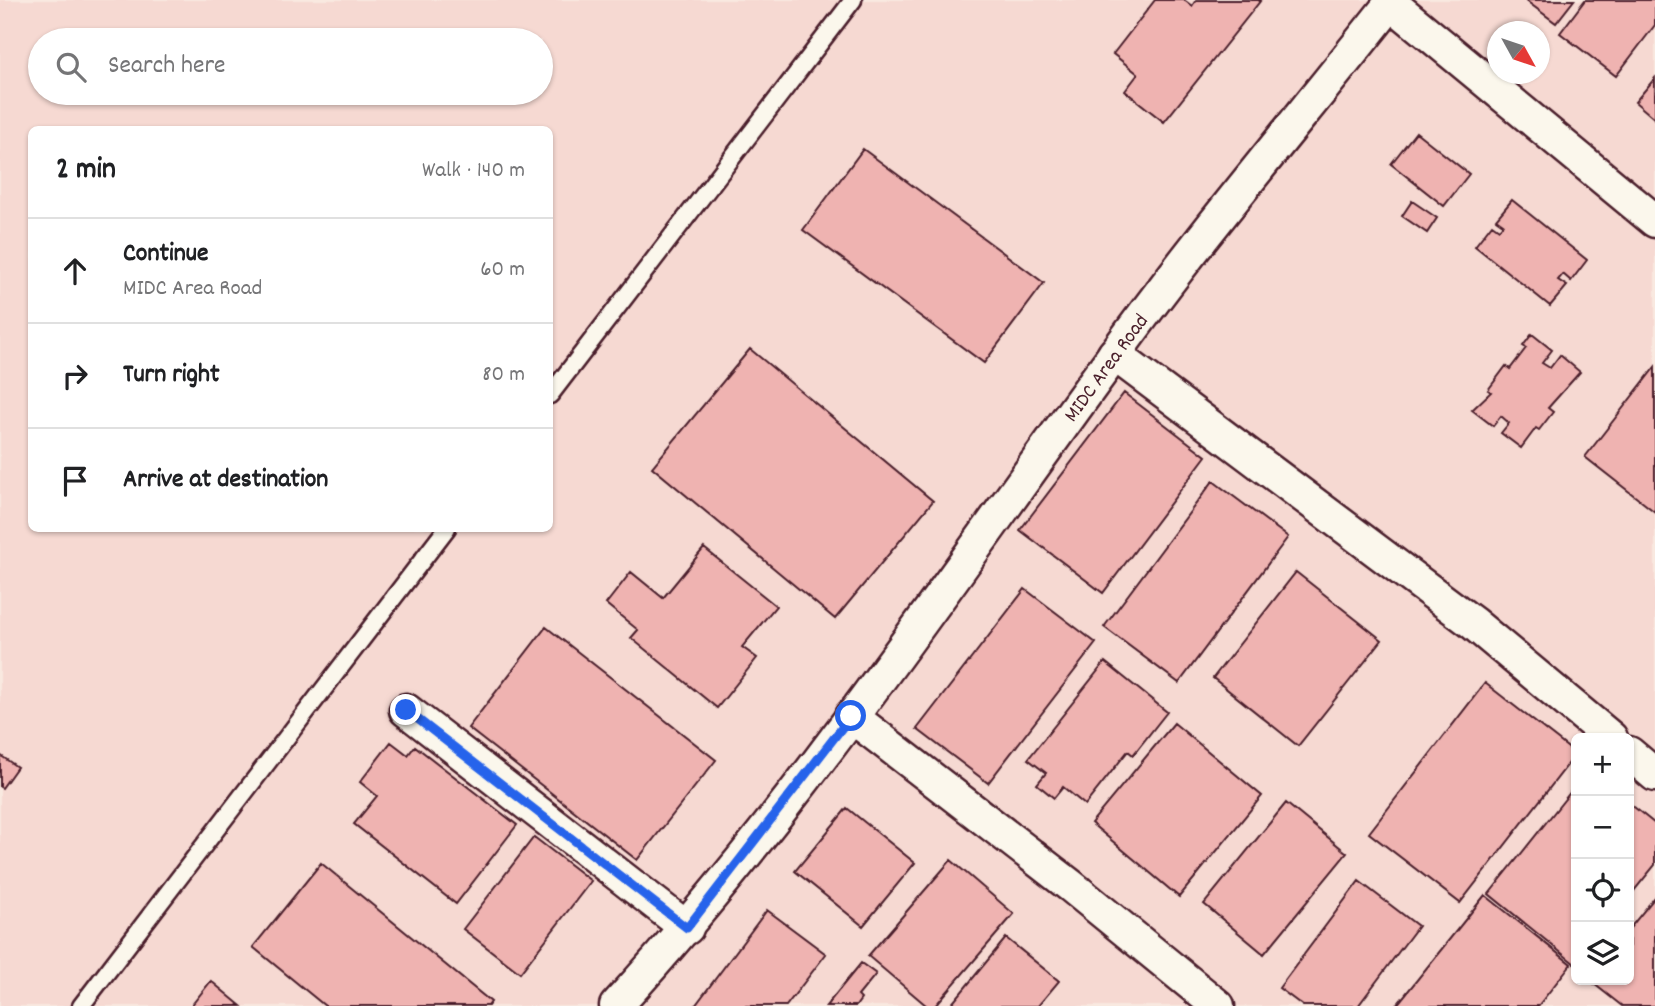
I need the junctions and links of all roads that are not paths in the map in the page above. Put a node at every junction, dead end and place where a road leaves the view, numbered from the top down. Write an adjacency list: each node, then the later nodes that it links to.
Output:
1 (853, 0): 5 (lane)
2 (1392, 2): 3 (street, MIDC Area Road); 4 (street, MIDC Area Road)
3 (1655, 221)
4 (1114, 354): 8 (street, MIDC Area Road); 9 (street)
5 (553, 391)
6 (444, 532): 13 (lane)
7 (406, 710): 12 (street)
8 (851, 716): 12 (street, MIDC Area Road); 15 (street)
9 (1605, 733)
10 (1634, 757): 11 (street)
11 (1655, 775)
12 (687, 928): 14 (street, MIDC Area Road)
13 (80, 1006)
14 (615, 1006)
15 (1218, 1006)

